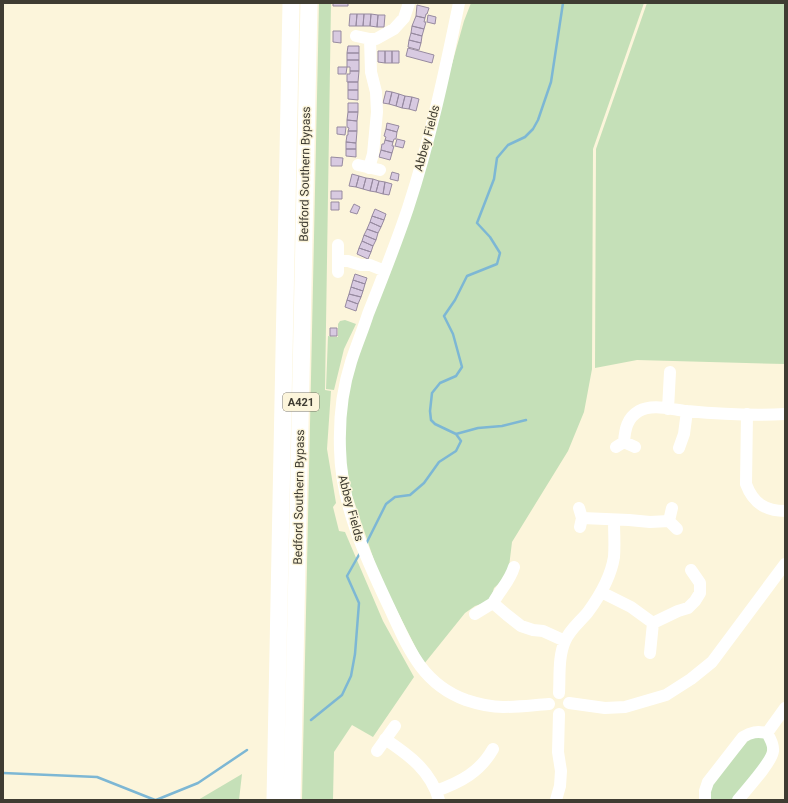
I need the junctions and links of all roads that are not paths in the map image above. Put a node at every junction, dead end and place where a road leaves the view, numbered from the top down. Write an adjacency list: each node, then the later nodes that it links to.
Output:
1 (290, 3): 41 (highway, Bedford Southern Bypass / A421)
2 (309, 3): 42 (highway, Bedford Southern Bypass / A421)
3 (409, 3): 6 (street)
4 (459, 3): 9 (street, Abbey Fields)
5 (356, 36): 6 (street)
6 (370, 39): 7 (street)
7 (369, 168)
8 (338, 245): 9 (street)
9 (385, 271): 32 (street, Abbey Fields)
10 (670, 372): 11 (street)
11 (668, 409): 12 (street); 15 (street)
12 (687, 411): 13 (street); 16 (street)
13 (748, 414): 14 (street); 18 (street)
14 (785, 414)
15 (635, 448)
16 (680, 448)
17 (672, 508): 20 (street)
18 (785, 511)
19 (580, 518): 20 (street)
20 (614, 520): 24 (street)
21 (785, 564): 31 (street)
22 (514, 567): 25 (street)
23 (691, 570): 27 (street)
24 (601, 592): 27 (street); 28 (street)
25 (493, 603): 26 (street); 28 (street)
26 (475, 614)
27 (653, 623): 29 (street)
28 (565, 641): 30 (street)
29 (650, 653)
30 (559, 693): 31 (street); 32 (street)
31 (569, 703): 34 (street)
32 (549, 704): 34 (street)
33 (785, 708): 36 (street)
34 (559, 714): 43 (street)
35 (394, 726): 37 (street)
36 (767, 733): 44 (street); 45 (street)
37 (385, 739): 38 (street); 40 (street)
38 (377, 751)
39 (491, 758): 40 (street)
40 (438, 795)
41 (276, 800)
42 (292, 800)
43 (557, 800)
44 (705, 800)
45 (738, 800)

